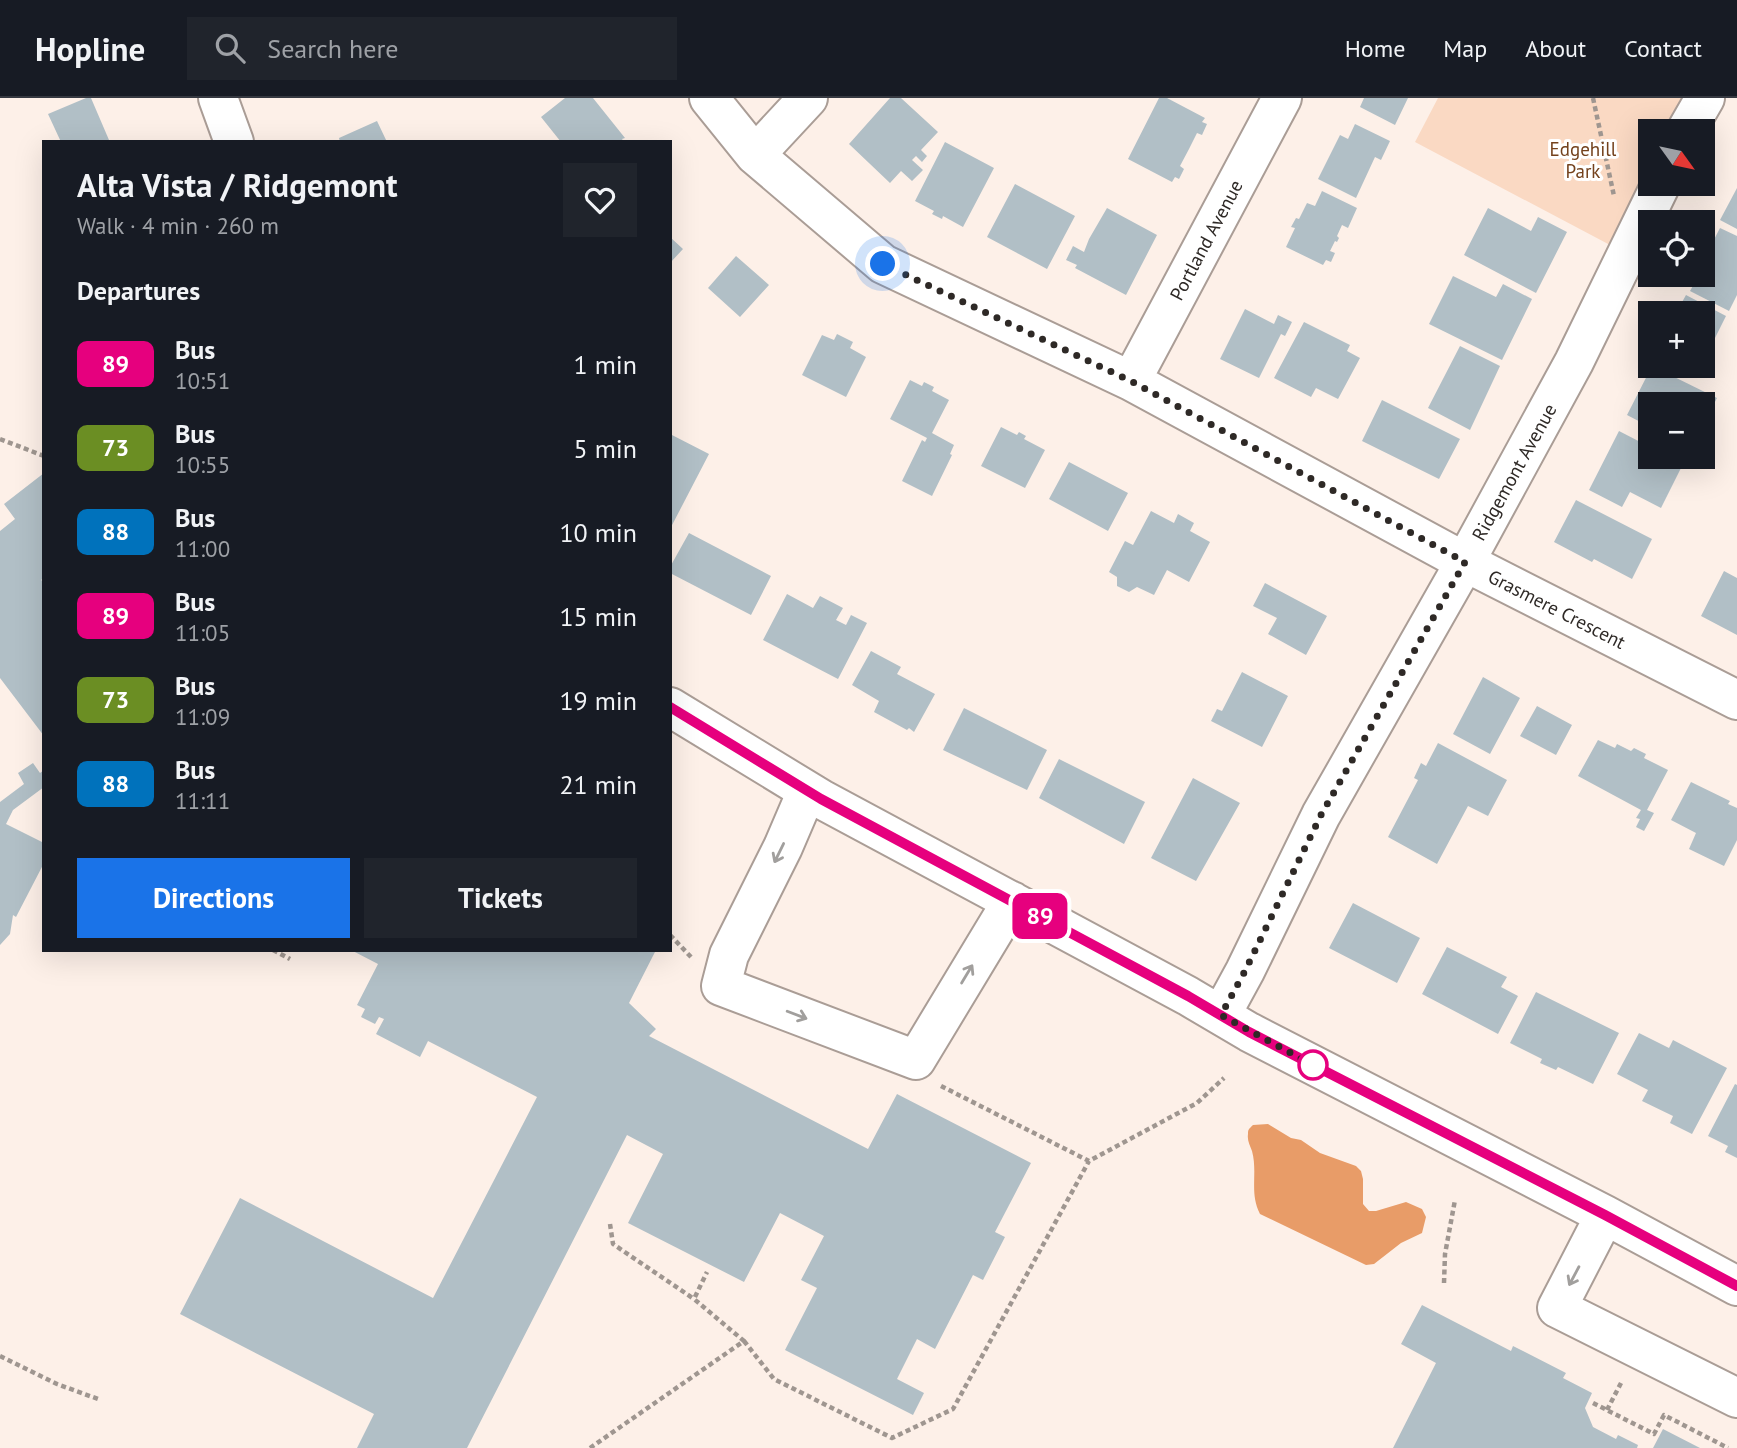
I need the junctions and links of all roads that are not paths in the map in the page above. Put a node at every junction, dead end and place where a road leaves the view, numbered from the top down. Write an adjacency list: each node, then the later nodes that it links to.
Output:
1 (218, 98): 7 (street)
2 (709, 98): 8 (street, Grasmere Crescent)
3 (808, 98): 8 (street)
4 (1282, 98): 10 (street, Portland Avenue)
5 (1705, 98): 6 (street)
6 (1693, 119)
7 (233, 140)
8 (755, 155): 10 (street, Grasmere Crescent)
9 (1655, 196): 11 (street, Ridgemont Avenue)
10 (1131, 381): 11 (street, Grasmere Crescent)
11 (1465, 562): 12 (street, Grasmere Crescent); 16 (street, Ridgemont Avenue)
12 (1737, 700)
13 (672, 708): 14 (street)
14 (807, 791): 15 (street); 15 (street, one-way to 15)
15 (1012, 901): 16 (street)
16 (1221, 1015): 17 (street)
17 (1605, 1215): 18 (street); 19 (street, one-way to 19)
18 (1737, 1286)
19 (1737, 1398)

